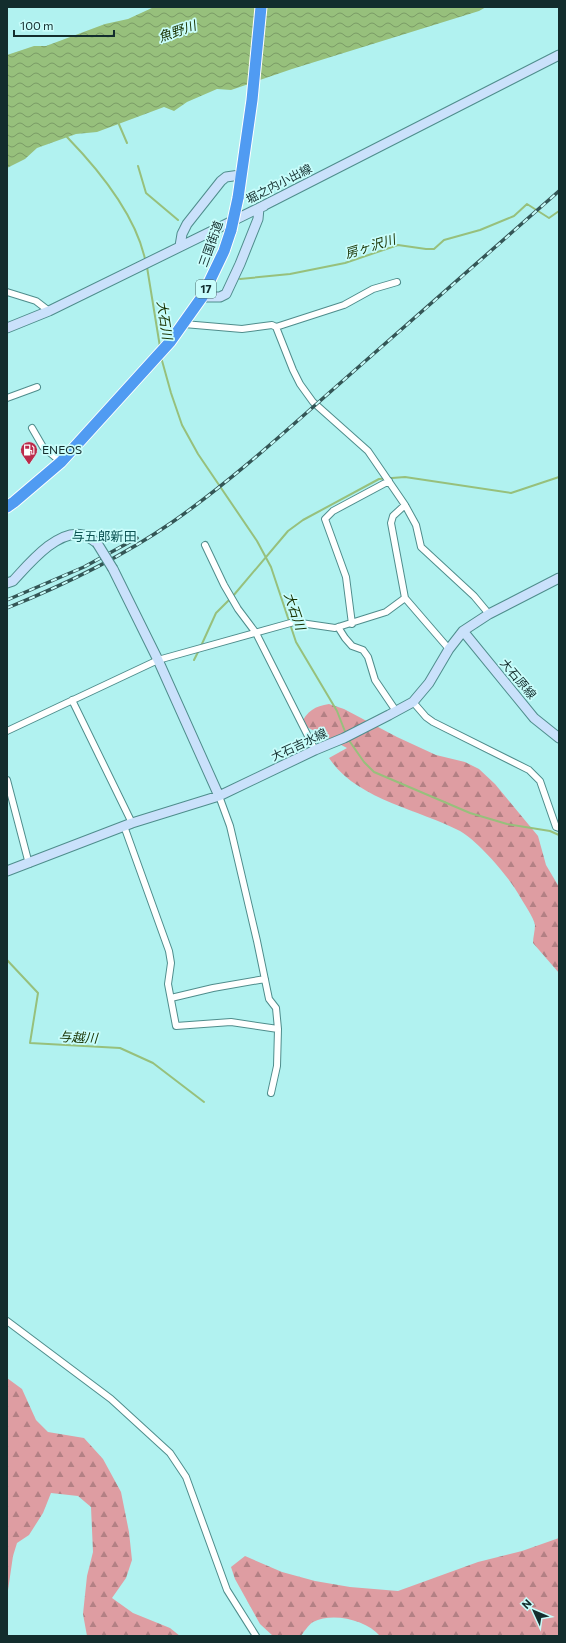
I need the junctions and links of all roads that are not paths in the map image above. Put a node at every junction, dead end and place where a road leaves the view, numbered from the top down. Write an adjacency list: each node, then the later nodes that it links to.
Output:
1 (262, 7): 3 (highway, 三国街道 / 17)
2 (559, 55): 4 (main road, 堀之内小出線)
3 (240, 175): 5 (main road); 8 (highway, 三国街道 / 17, bridge)
4 (259, 208): 5 (main road, 堀之内小出線); 8 (main road)
5 (180, 246): 9 (main road, 堀之内小出線)
6 (397, 282): 11 (street)
7 (7, 292): 9 (street)
8 (202, 297): 10 (highway, 三国街道 / 17)
9 (49, 311): 12 (main road, 堀之内小出線)
10 (184, 324): 11 (street); 16 (highway, 三国街道 / 17)
11 (276, 327): 17 (street)
12 (7, 328)
13 (37, 387): 14 (street)
14 (7, 398)
15 (32, 428): 16 (street)
16 (61, 462): 19 (highway, 三国街道 / 17)
17 (389, 481): 18 (street); 25 (street)
18 (405, 505): 23 (street); 24 (street)
19 (7, 507)
20 (205, 545): 28 (street)
21 (559, 578): 24 (main road, 大石吉水線)
22 (7, 583): 30 (main road, bridge)
23 (405, 598): 25 (street); 29 (street)
24 (489, 614): 27 (main road, 大石吉水線)
25 (352, 624): 26 (street)
26 (338, 627): 28 (street); 33 (street)
27 (463, 631): 29 (main road, 大石吉水線); 35 (main road, 大石原線)
28 (256, 633): 30 (street); 36 (street)
29 (449, 649): 32 (main road, 大石吉水線)
30 (158, 660): 31 (street); 38 (main road)
31 (72, 700): 34 (street); 39 (street)
32 (413, 702): 33 (main road, 大石吉水線); 40 (street)
33 (396, 711): 36 (main road, 大石吉水線)
34 (7, 731)
35 (559, 738)
36 (315, 750): 38 (main road, 大石吉水線)
37 (7, 780): 41 (street)
38 (220, 796): 39 (main road, 大石吉水線); 43 (street)
39 (128, 825): 41 (main road, 大石吉水線); 44 (street)
40 (559, 828)
41 (29, 864): 42 (main road, 大石吉水線)
42 (7, 871)
43 (265, 979): 44 (street); 45 (street)
44 (171, 998): 45 (street)
45 (278, 1029): 46 (street)
46 (271, 1093)
47 (7, 1321): 48 (street)
48 (256, 1636)

